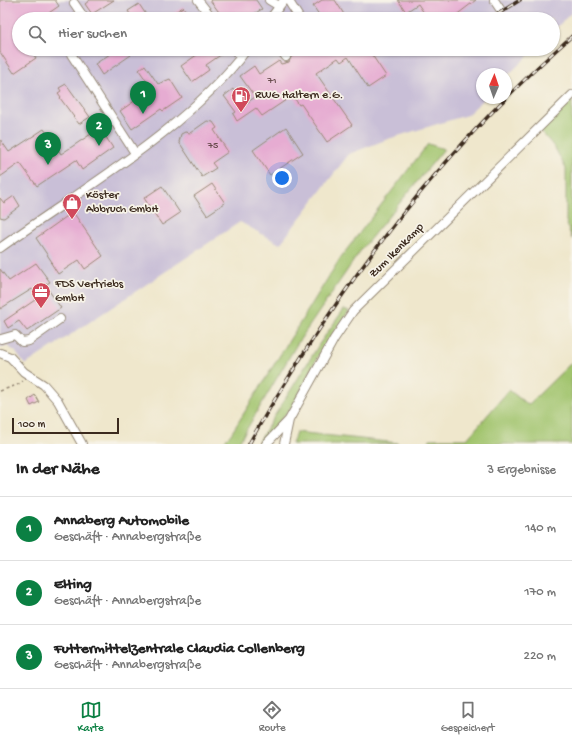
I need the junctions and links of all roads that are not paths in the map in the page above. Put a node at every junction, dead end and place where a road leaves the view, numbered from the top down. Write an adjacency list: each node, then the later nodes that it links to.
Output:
1 (198, 0): 9 (street)
2 (269, 0): 6 (street)
3 (288, 0): 11 (street)
4 (494, 0): 7 (street)
5 (74, 3): 8 (street)
6 (282, 3): 10 (street)
7 (500, 9)
8 (80, 12)
9 (207, 12)
10 (275, 12)
11 (296, 12)
12 (73, 56): 15 (street)
13 (241, 57): 15 (street)
14 (572, 95): 20 (street, Zum Ikenkamp)
15 (135, 153): 16 (street)
16 (0, 248)
17 (60, 320): 18 (street)
18 (1, 338): 19 (street)
19 (1, 352): 21 (street)
20 (289, 420): 22 (street, Zum Ikenkamp); 23 (street)
21 (82, 444)
22 (266, 444)
23 (284, 444)

